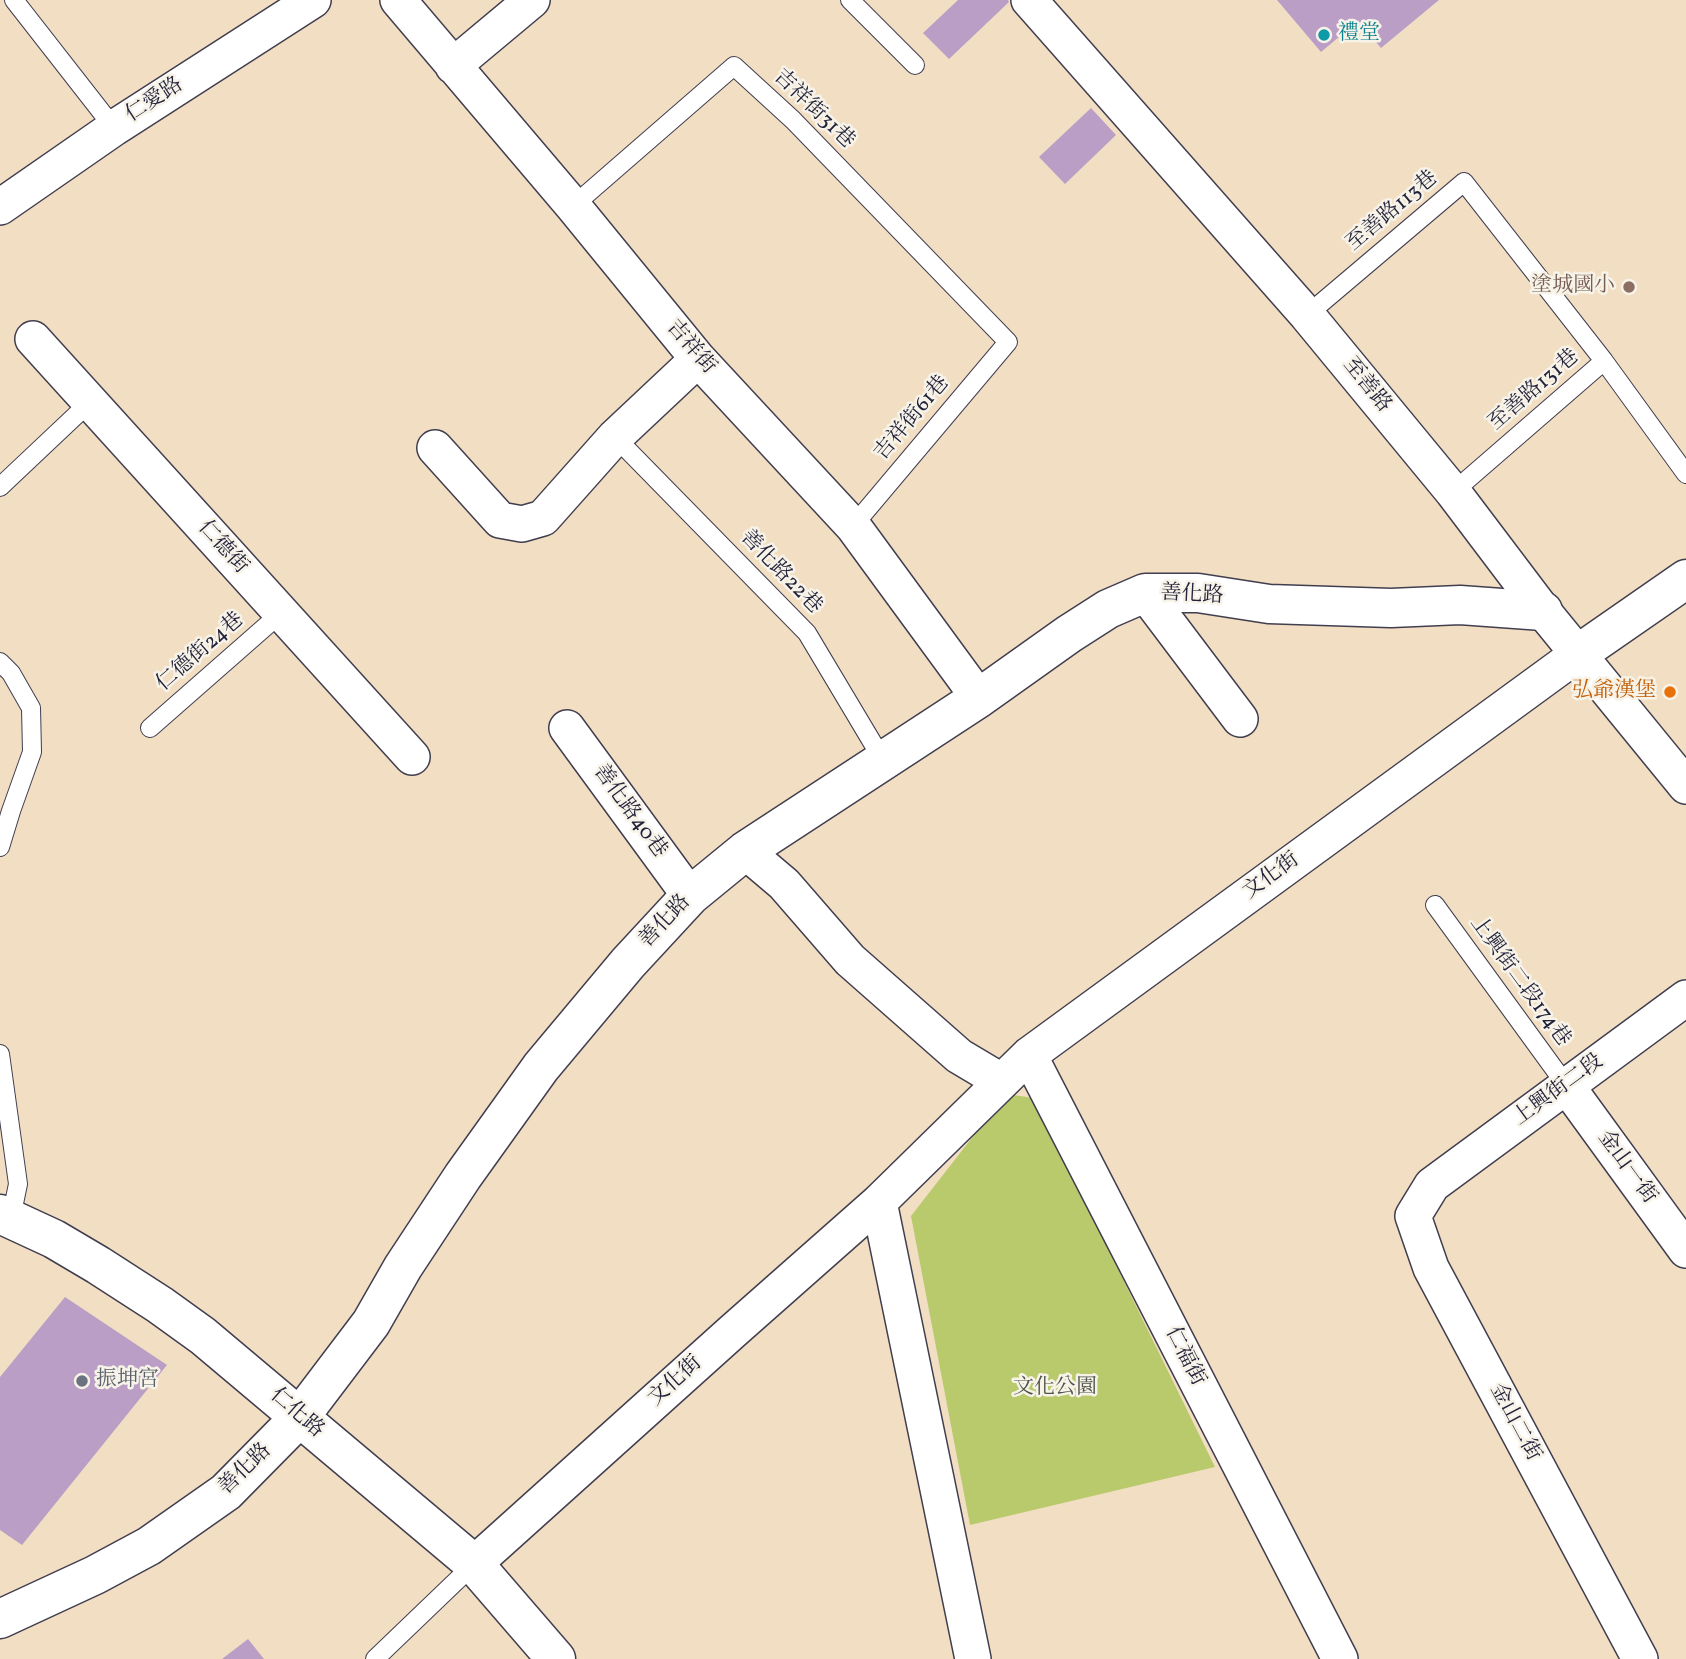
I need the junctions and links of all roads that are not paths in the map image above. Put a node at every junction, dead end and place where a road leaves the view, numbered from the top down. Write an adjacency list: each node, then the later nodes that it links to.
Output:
1 (14, 0): 9 (lane)
2 (313, 0): 9 (street, 仁愛路)
3 (398, 0): 8 (street, 吉祥街)
4 (532, 0): 8 (street)
5 (850, 0): 7 (lane)
6 (1029, 0): 12 (street, 至善路)
7 (915, 65)
8 (453, 66): 10 (street, 吉祥街)
9 (114, 128): 11 (street, 仁愛路)
10 (573, 206): 14 (lane, 吉祥街31巷); 15 (street, 吉祥街)
11 (0, 207)
12 (1307, 315): 16 (lane, 至善路113巷); 22 (street, 至善路)
13 (33, 339): 17 (street, 仁德街)
14 (1008, 342): 23 (lane, 吉祥街61巷)
15 (698, 359): 18 (street); 23 (street, 吉祥街)
16 (1604, 361): 20 (lane, 至善路131巷); 22 (lane, 至善路131巷)
17 (90, 402): 21 (lane); 27 (street, 仁德街)
18 (615, 437): 19 (street); 35 (lane, 善化路22巷)
19 (435, 448)
20 (1686, 474)
21 (0, 487)
22 (1453, 492): 26 (street, 至善路)
23 (853, 526): 30 (street, 吉祥街)
24 (1686, 579): 28 (street, 文化街)
25 (1145, 593): 26 (street, 善化路); 30 (street, 善化路); 31 (street)
26 (1543, 611): 28 (street, 至善路)
27 (281, 613): 32 (lane, 仁德街24巷); 34 (street, 仁德街)
28 (1578, 654): 36 (street, 至善路); 43 (street, 文化街)
29 (0, 662): 37 (lane)
30 (979, 698): 35 (street, 善化路)
31 (1240, 719)
32 (150, 728)
33 (567, 728): 39 (street, 善化路40巷)
34 (412, 757)
35 (884, 762): 38 (street, 善化路)
36 (1686, 786)
37 (0, 847)
38 (745, 851): 39 (street, 善化路); 44 (street)
39 (690, 896): 50 (street, 善化路)
40 (1435, 905): 45 (lane, 上興街二段174巷)
41 (1686, 998): 45 (street, 上興街二段)
42 (0, 1054): 48 (lane)
43 (1029, 1055): 44 (street, 文化街); 56 (street, 仁福街)
44 (1001, 1081): 47 (street, 文化街)
45 (1566, 1085): 46 (street, 上興街二段); 49 (street, 金山一街)
46 (1432, 1185): 57 (street, 金山二街)
47 (879, 1202): 51 (street, 文化街); 55 (street)
48 (6, 1216): 50 (street, 仁化路)
49 (1686, 1250)
50 (299, 1418): 51 (street, 仁化路); 52 (street, 善化路)
51 (474, 1564): 53 (lane); 54 (street, 仁化路)
52 (0, 1619)
53 (375, 1659)
54 (556, 1659)
55 (973, 1659)
56 (1340, 1659)
57 (1640, 1659)

